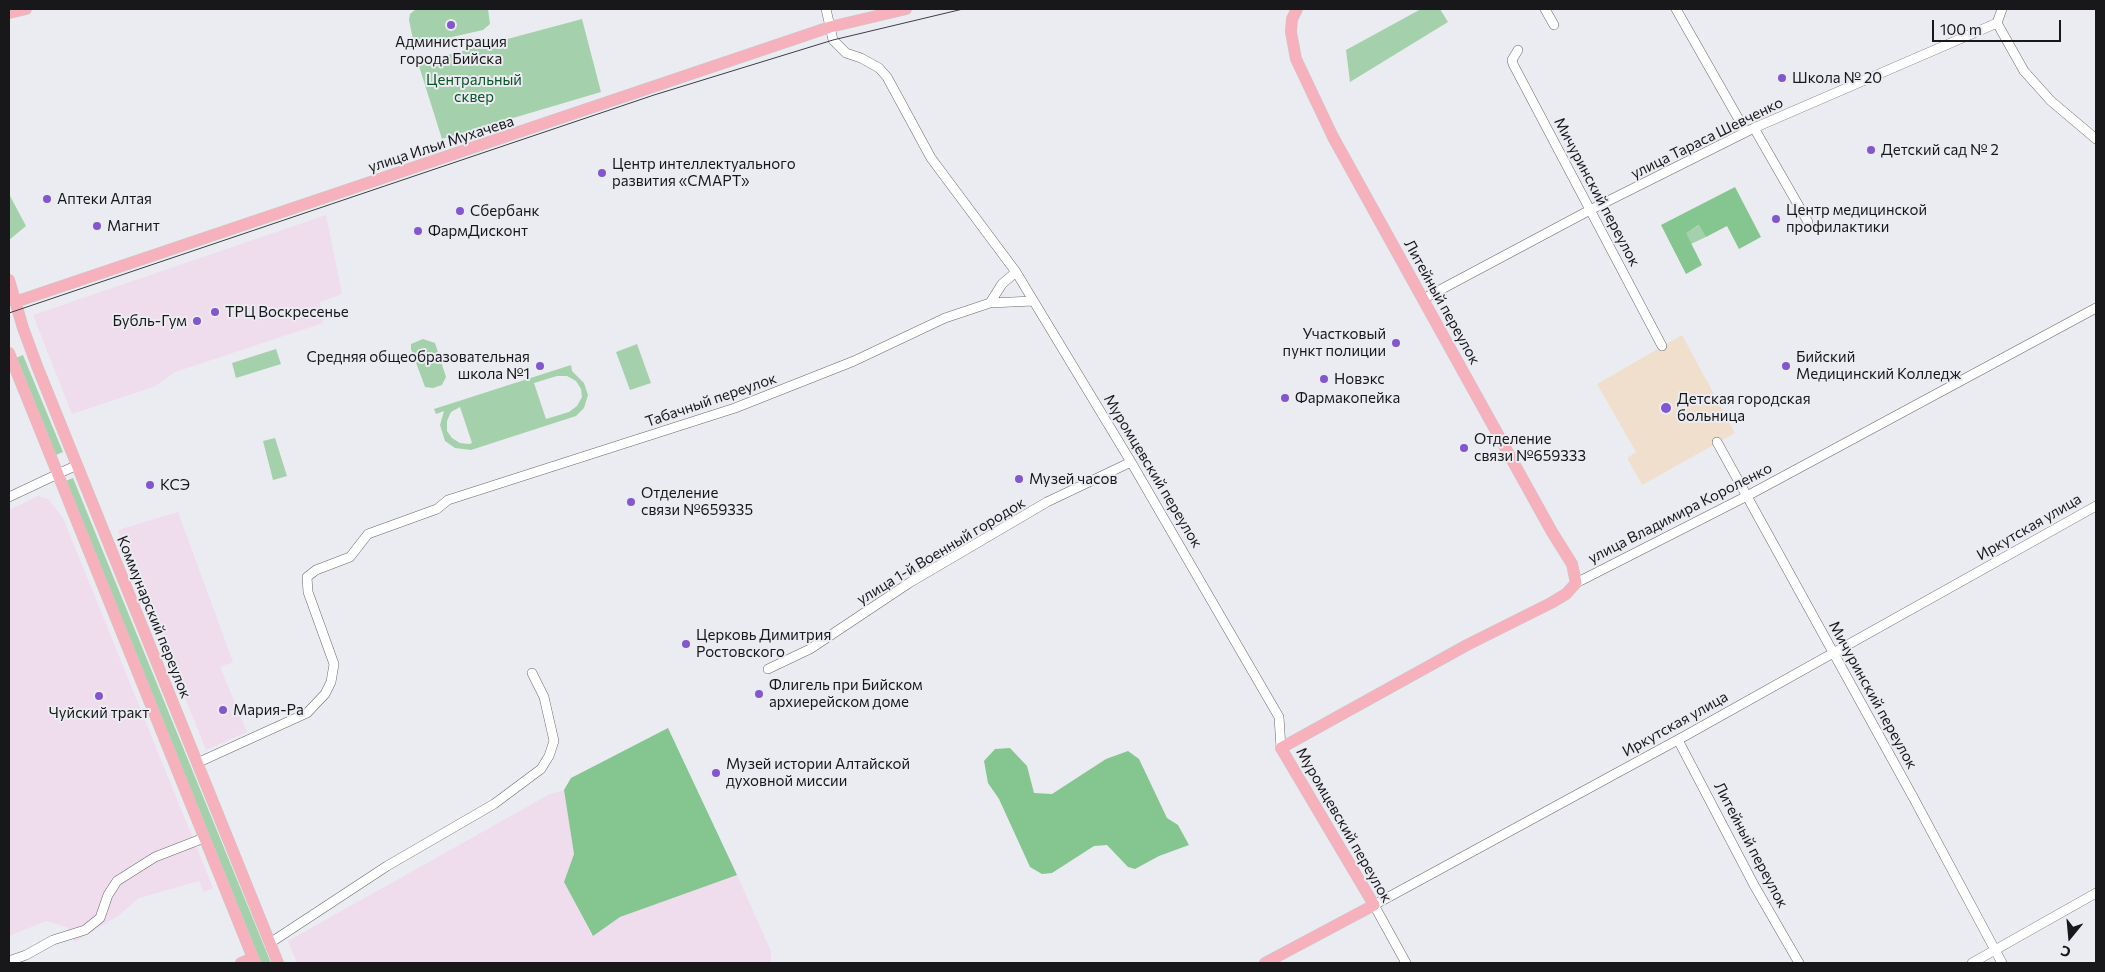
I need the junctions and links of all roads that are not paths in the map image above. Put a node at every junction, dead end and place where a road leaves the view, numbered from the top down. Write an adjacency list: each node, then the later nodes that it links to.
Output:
1 (26, 9): 8 (main road)
2 (826, 9): 11 (street, Муромцевский переулок)
3 (906, 9): 11 (main road, улица Ильи Мухачева)
4 (1297, 9): 19 (main road, Литейный переулок)
5 (1545, 9): 10 (street)
6 (1676, 9): 13 (street)
7 (2002, 9): 9 (street)
8 (9, 13)
9 (1997, 23): 13 (street, улица Тараса Шевченко); 14 (street)
10 (1554, 25)
11 (830, 27): 17 (street, Муромцевский переулок); 21 (main road, улица Ильи Мухачева)
12 (1518, 50): 15 (street, Мичуринский переулок)
13 (1750, 130): 15 (street, улица Тараса Шевченко); 16 (street)
14 (2096, 139)
15 (1590, 210): 19 (street, улица Тараса Шевченко); 24 (street, Мичуринский переулок)
16 (1808, 222)
17 (1016, 272): 20 (street, Муромцевский переулок); 22 (street)
18 (9, 280): 21 (main road, Коммунарский переулок)
19 (1422, 299): 33 (main road, Литейный переулок)
20 (1034, 301): 22 (street, Табачный переулок); 27 (street, Муромцевский переулок)
21 (14, 302): 28 (main road, Коммунарский переулок)
22 (990, 303): 39 (street, Табачный переулок)
23 (2096, 308): 30 (street, улица Владимира Короленко)
24 (1662, 346)
25 (9, 353): 29 (main road)
26 (1717, 442): 30 (street, Мичуринский переулок)
27 (1131, 462): 35 (street, улица 1-й Военный городок); 38 (street, Муромцевский переулок)
28 (77, 465): 29 (street); 39 (main road, Коммунарский переулок)
29 (57, 473): 31 (street); 40 (main road)
30 (1747, 496): 33 (street, улица Владимира Короленко); 34 (street, Мичуринский переулок)
31 (9, 497)
32 (2096, 506): 34 (street, Иркутская улица)
33 (1576, 583): 38 (main road, улица Владимира Короленко)
34 (1834, 654): 37 (street, Иркутская улица); 44 (street, Мичуринский переулок)
35 (768, 669)
36 (532, 673): 43 (street)
37 (1678, 740): 42 (street, Иркутская улица); 51 (street, Литейный переулок)
38 (1281, 748): 42 (main road, Муромцевский переулок)
39 (197, 763): 43 (main road, Коммунарский переулок)
40 (204, 838): 45 (street); 46 (main road)
41 (2096, 893): 44 (street)
42 (1374, 905): 49 (main road, Иркутская улица); 50 (street, Муромцевский переулок)
43 (270, 943): 48 (main road, Коммунарский переулок)
44 (1994, 950): 52 (street); 53 (street, Мичуринский переулок)
45 (9, 961)
46 (254, 961): 47 (main road)
47 (241, 963)
48 (278, 963)
49 (1265, 963)
50 (1406, 963)
51 (1799, 963)
52 (1972, 963)
53 (2002, 963)

